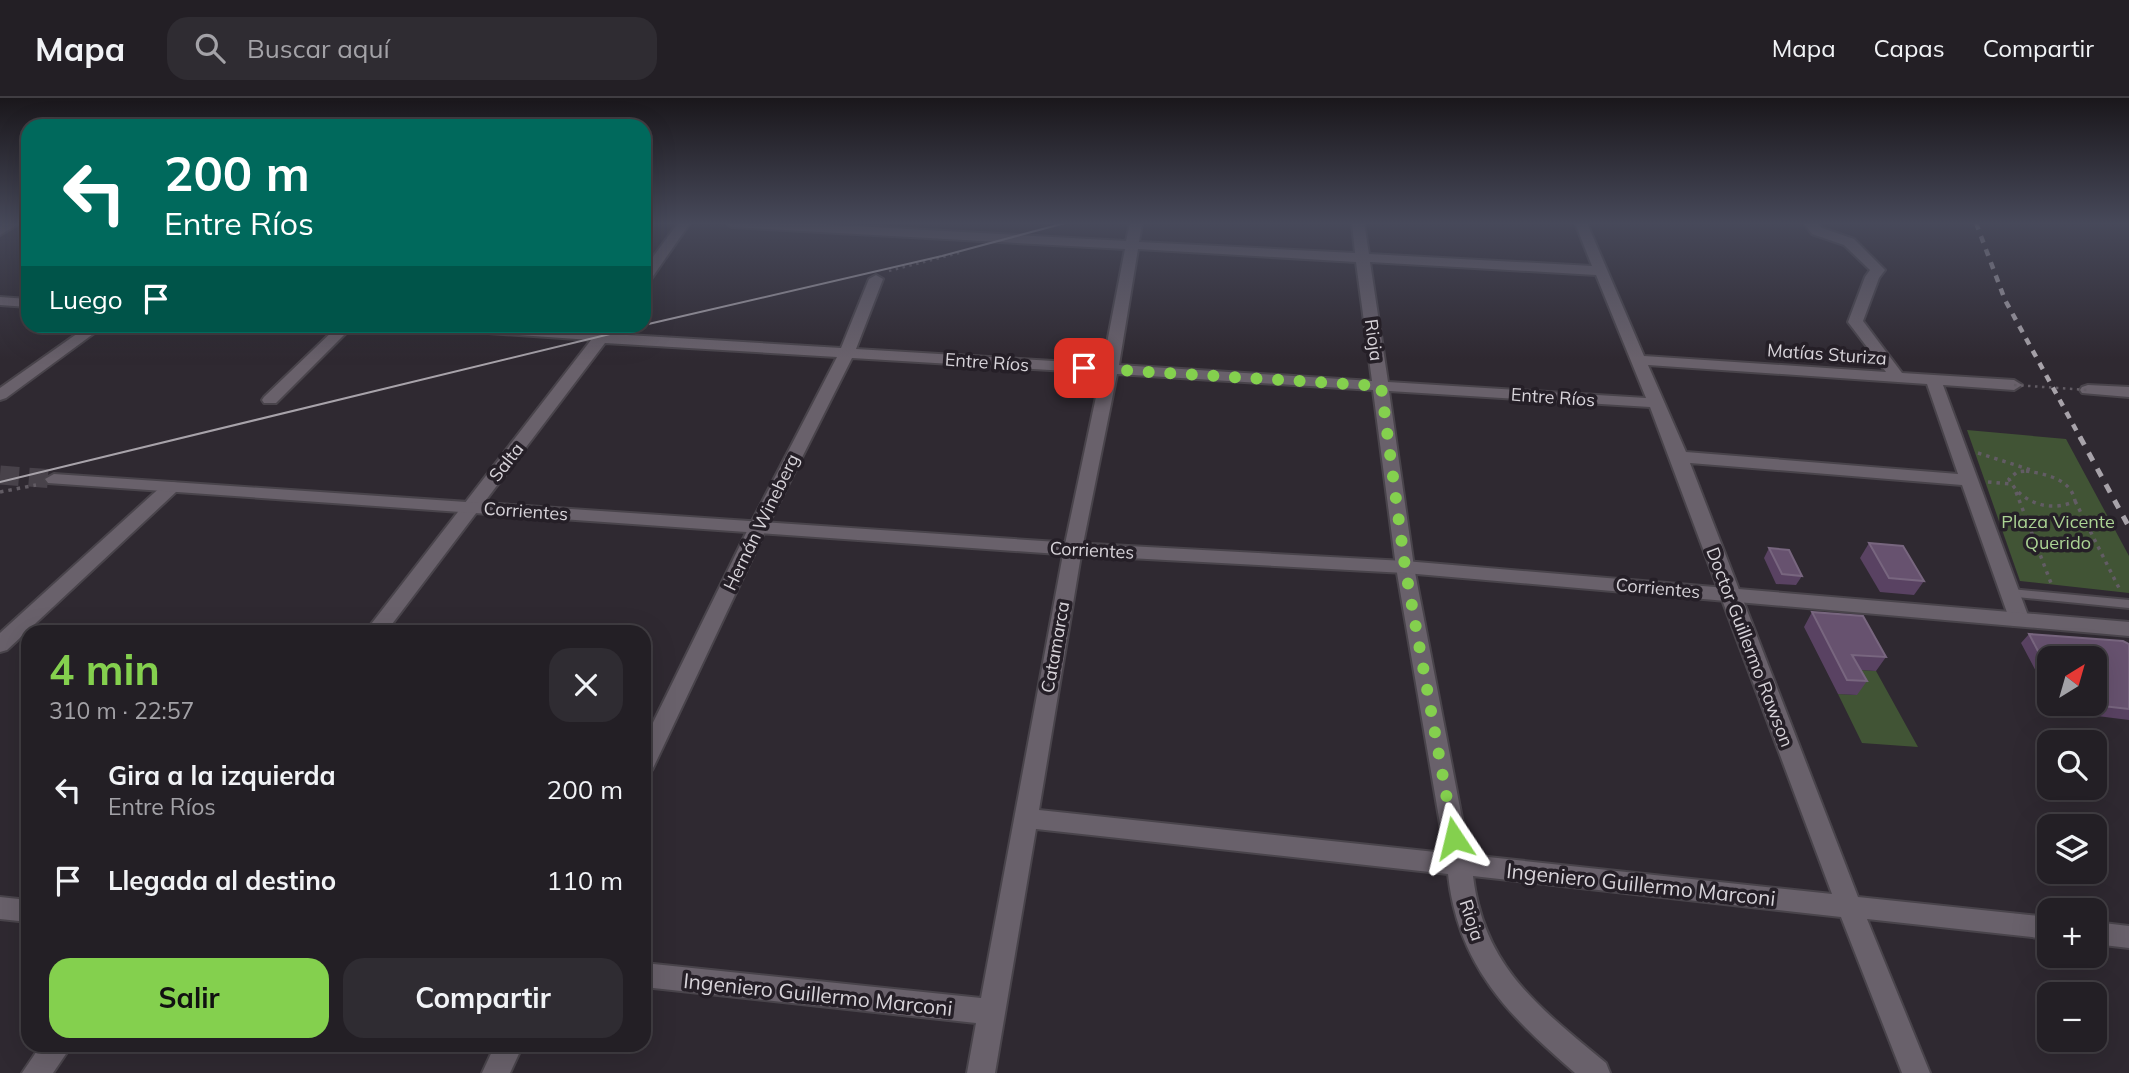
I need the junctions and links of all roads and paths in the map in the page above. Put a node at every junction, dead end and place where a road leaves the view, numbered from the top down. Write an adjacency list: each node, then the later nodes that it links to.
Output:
1 (899, 268): 7 (path)
2 (1128, 268): 18 (street, Catamarca)
3 (1365, 268): 22 (street, Rioja)
4 (1558, 268): 6 (street)
5 (1876, 268): 19 (street)
6 (1600, 271): 17 (street, Doctor Guillermo Rawson)
7 (876, 279): 16 (street, Hernán Wineberg)
8 (0, 301): 9 (street)
9 (21, 302)
10 (87, 333): 25 (street)
11 (339, 333): 26 (street)
12 (568, 333): 13 (street, Entre Ríos)
13 (595, 333)
14 (604, 333): 37 (street, Salta)
15 (616, 333): 16 (street, Entre Ríos)
16 (846, 354): 18 (street, Entre Ríos); 38 (street, Hernán Wineberg)
17 (1638, 360): 19 (street, Matías Sturiza); 27 (street, Doctor Guillermo Rawson)
18 (1110, 370): 22 (street, Entre Ríos); 39 (street, Catamarca)
19 (1898, 377): 20 (street, Matías Sturiza)
20 (1933, 380): 21 (street, Matías Sturiza); 28 (street)
21 (2014, 385): 23 (path, bridge)
22 (1381, 386): 27 (street, Entre Ríos); 40 (street, Rioja)
23 (2088, 390): 24 (street)
24 (2129, 392)
25 (0, 395)
26 (270, 400)
27 (1656, 403): 29 (street, Doctor Guillermo Rawson)
28 (1958, 450): 30 (path); 32 (street)
29 (1679, 457): 32 (street); 41 (street, Doctor Guillermo Rawson)
30 (2036, 472): 34 (path); 36 (path)
31 (58, 479): 33 (street, Corrientes); 35 (path)
32 (1969, 480): 42 (street)
33 (171, 487): 37 (street, Corrientes); 46 (street)
34 (2015, 490): 36 (path); 43 (path)
35 (0, 492)
36 (2075, 501): 44 (path)
37 (471, 507): 38 (street, Corrientes); 47 (street, Salta)
38 (758, 527): 39 (street, Corrientes); 51 (street, Hernán Wineberg)
39 (1073, 549): 40 (street, Corrientes); 52 (street, Catamarca)
40 (1405, 567): 41 (street, Corrientes); 53 (street, Rioja)
41 (1729, 594): 45 (street, Corrientes); 54 (street, Doctor Guillermo Rawson)
42 (2011, 595): 43 (lane); 45 (street)
43 (2057, 598): 44 (lane)
44 (2128, 604)
45 (2020, 621): 49 (street, Corrientes)
46 (22, 625)
47 (380, 625)
48 (21, 626): 50 (street)
49 (2129, 629)
50 (0, 645)
51 (651, 749)
52 (1025, 818): 53 (street, Ingeniero Guillermo Marconi); 61 (street, Catamarca)
53 (1459, 865): 54 (street, Ingeniero Guillermo Marconi); 67 (street, Rioja)
54 (1849, 906): 57 (street, Ingeniero Guillermo Marconi); 68 (street, Doctor Guillermo Rawson)
55 (0, 908): 56 (street)
56 (21, 910)
57 (2037, 927)
58 (2107, 934): 59 (street)
59 (2129, 937)
60 (651, 976): 61 (street, Ingeniero Guillermo Marconi)
61 (992, 1012): 66 (street, Catamarca)
62 (52, 1052): 64 (street)
63 (506, 1052): 65 (street)
64 (36, 1073)
65 (496, 1073)
66 (981, 1073)
67 (1597, 1073)
68 (1916, 1073)

